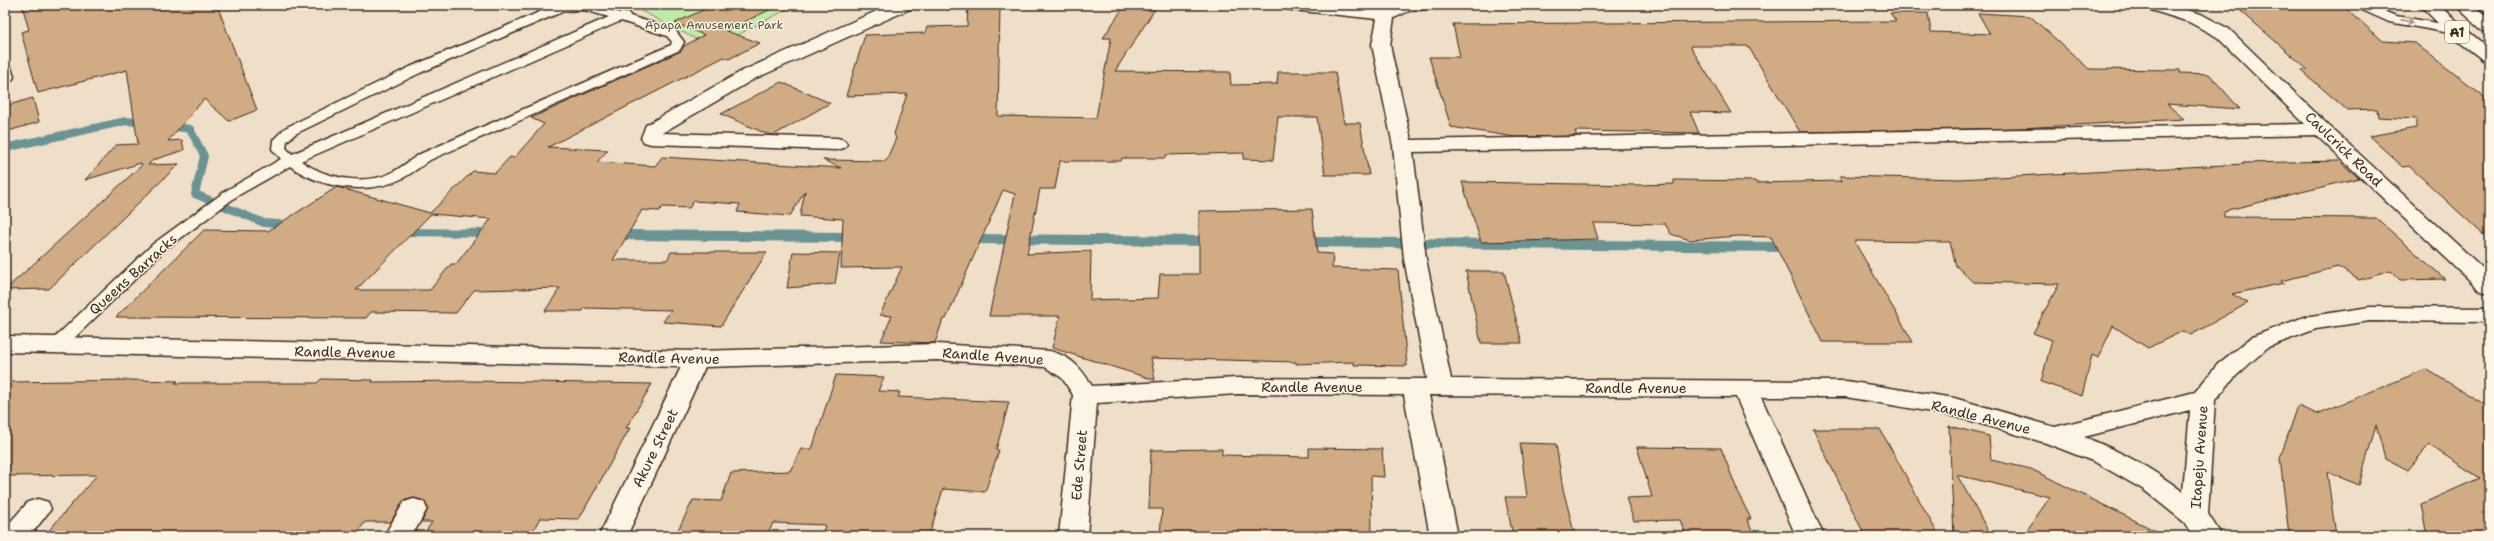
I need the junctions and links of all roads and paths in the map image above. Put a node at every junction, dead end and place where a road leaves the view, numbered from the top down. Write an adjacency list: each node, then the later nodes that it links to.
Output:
1 (904, 5): 18 (street)
2 (1292, 5): 10 (street)
3 (1420, 5): 10 (street)
4 (2154, 5): 17 (street, Caulcrick Road)
5 (2357, 5): 13 (lane, one-way to 13)
6 (2428, 5): 13 (street, A1)
7 (2463, 5): 12 (street, A1)
8 (571, 6): 11 (lane); 20 (lane)
9 (636, 10): 11 (lane, Queens Barracks)
10 (1386, 15): 19 (street)
11 (621, 17): 20 (lane, Queens Barracks); 20 (lane)
12 (2489, 27)
13 (2455, 30): 14 (street, A1)
14 (2489, 56)
15 (5, 72): 16 (street)
16 (5, 77)
17 (2321, 129): 19 (street); 21 (street, Caulcrick Road)
18 (837, 144)
19 (1403, 146): 27 (street)
20 (289, 161): 24 (lane, Queens Barracks)
21 (2489, 286)
22 (2489, 315): 30 (street, Itapeju Avenue)
23 (5, 344): 24 (street, Randle Avenue)
24 (57, 345): 25 (street, Randle Avenue)
25 (697, 360): 29 (street, Randle Avenue); 37 (street, Akure Street)
26 (1415, 387): 27 (street, Randle Avenue); 29 (street, Randle Avenue); 39 (street)
27 (1441, 388): 28 (street, Randle Avenue)
28 (1745, 389): 31 (street, Randle Avenue); 40 (street)
29 (1085, 395): 38 (street, Ede Street)
30 (2203, 398): 31 (street); 34 (street, Itapeju Avenue)
31 (2055, 436): 34 (street, Randle Avenue)
32 (38, 509): 35 (street)
33 (414, 509): 36 (street)
34 (2194, 515): 41 (street, Itapeju Avenue)
35 (14, 536)
36 (398, 536)
37 (613, 536)
38 (1074, 536)
39 (1444, 536)
40 (1810, 536)
41 (2208, 536)

